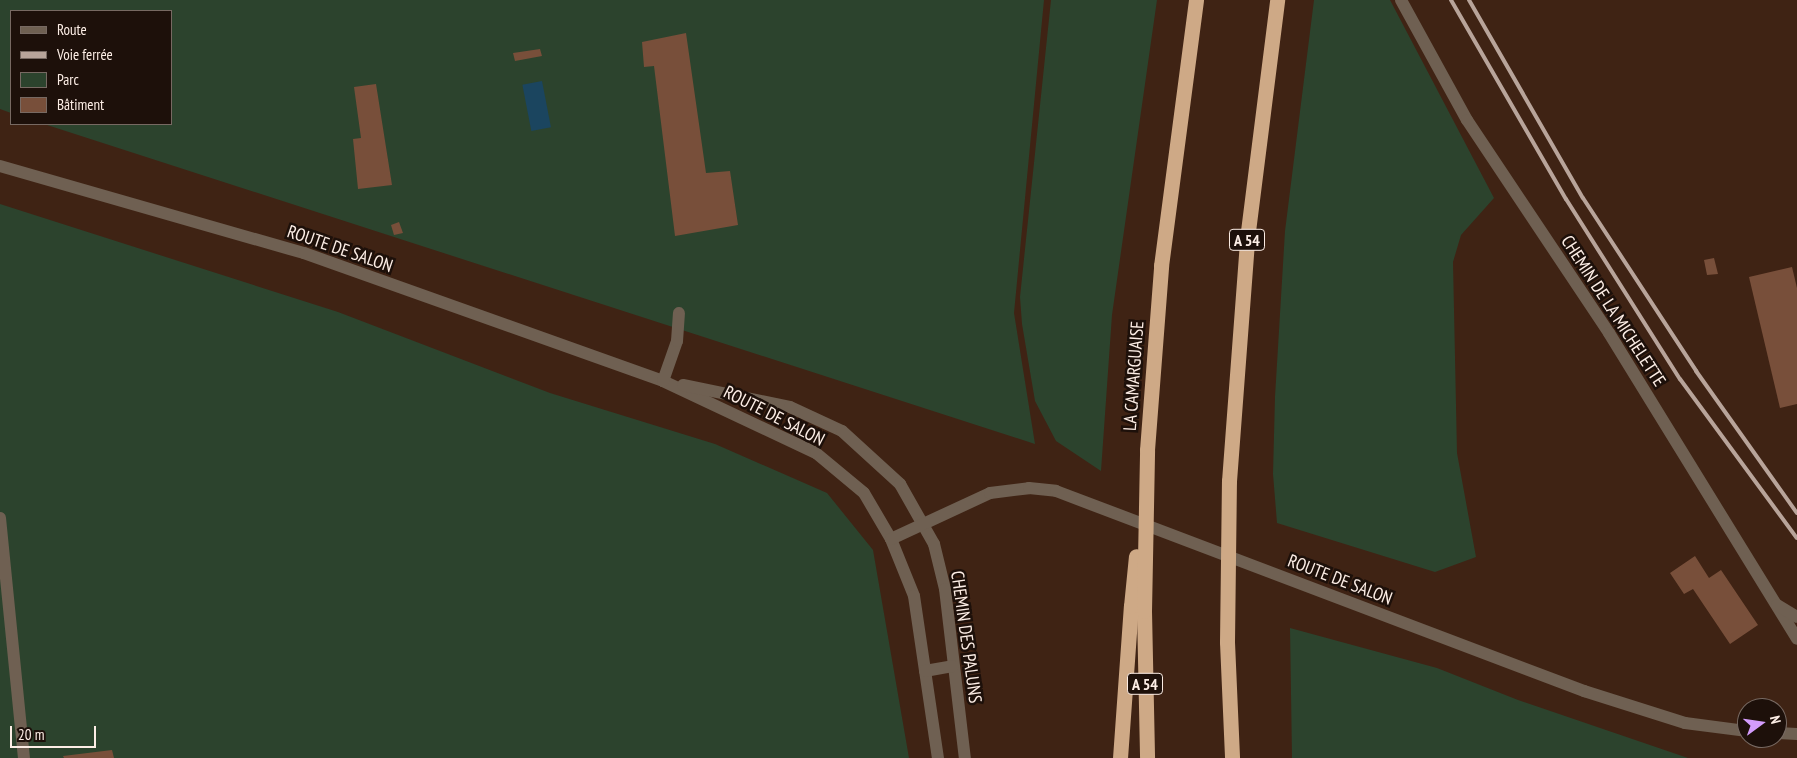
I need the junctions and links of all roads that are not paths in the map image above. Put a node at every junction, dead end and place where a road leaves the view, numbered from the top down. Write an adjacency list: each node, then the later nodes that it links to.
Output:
1 (1196, 0): 11 (highway, LA CAMARGUAISE / A 54, bridge)
2 (1277, 0): 22 (highway, A 54, bridge)
3 (1401, 0): 10 (street, CHEMIN DE LA MICHELETTE)
4 (0, 166): 6 (street, ROUTE DE SALON)
5 (679, 313): 6 (street)
6 (663, 381): 8 (street, ROUTE DE SALON); 9 (street, ROUTE DE SALON)
7 (0, 518): 17 (street)
8 (923, 524): 9 (street, ROUTE DE SALON); 14 (street, CHEMIN DES PALUNS); 16 (street, ROUTE DE SALON)
9 (891, 539): 15 (street)
10 (1773, 602): 12 (street); 13 (street, CHEMIN DE LA MICHELETTE)
11 (1138, 608): 20 (highway); 21 (highway, LA CAMARGUAISE / A 54)
12 (1797, 617)
13 (1797, 639)
14 (954, 666): 15 (street); 19 (street, CHEMIN DES PALUNS)
15 (925, 671): 18 (street)
16 (1737, 730)
17 (24, 758)
18 (938, 758)
19 (964, 758)
20 (1120, 758)
21 (1147, 758)
22 (1232, 758)

